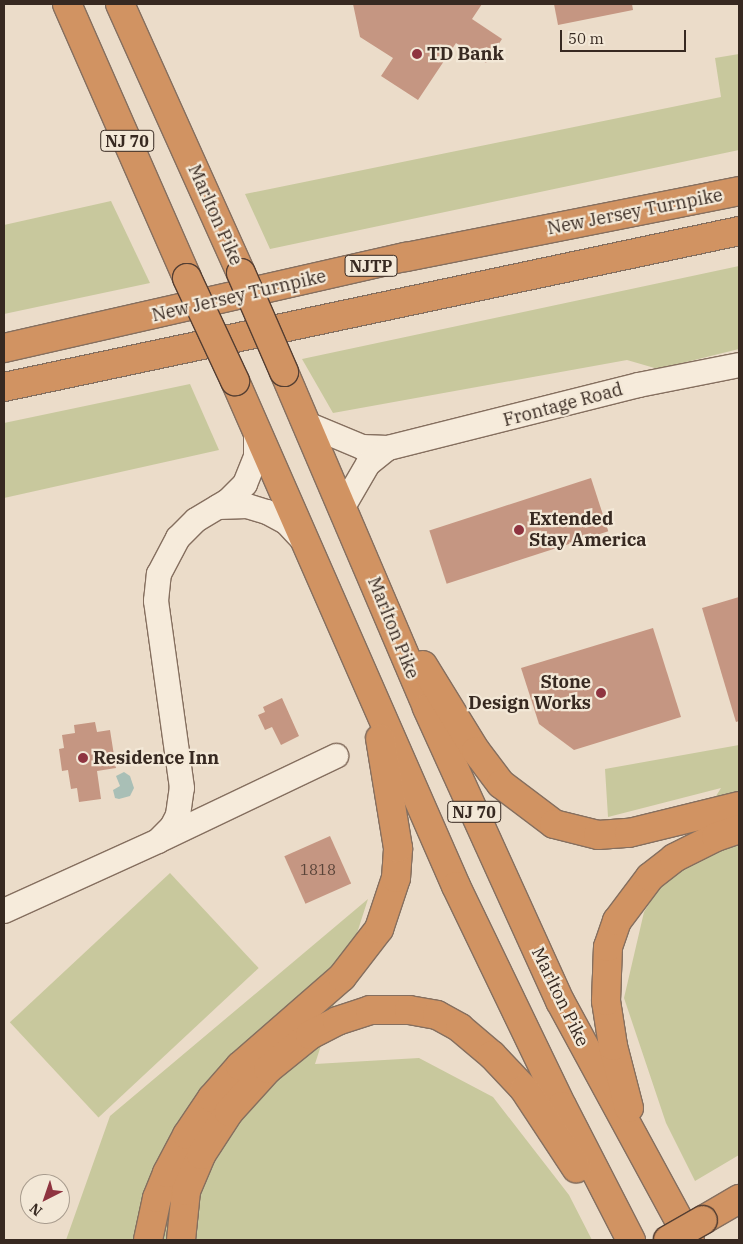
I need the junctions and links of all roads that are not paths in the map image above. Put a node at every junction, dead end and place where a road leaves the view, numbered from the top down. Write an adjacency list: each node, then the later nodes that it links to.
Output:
1 (67, 4): 9 (highway, NJ 70, bridge)
2 (122, 6): 8 (highway, Marlton Pike / NJ 70, bridge)
3 (739, 192): 5 (highway, New Jersey Turnpike / NJTP)
4 (739, 231): 7 (highway, NJTP)
5 (4, 348)
6 (739, 365): 10 (street, Frontage Road)
7 (4, 387)
8 (306, 424): 10 (street, Frontage Road); 12 (highway, Marlton Pike / NJ 70)
9 (256, 427): 11 (street); 13 (highway, NJ 70)
10 (388, 448): 12 (street, Frontage Road)
11 (218, 507): 13 (street); 19 (street)
12 (343, 507): 14 (highway, Marlton Pike / NJ 70)
13 (309, 549): 15 (highway, NJ 70)
14 (382, 599): 17 (highway); 21 (highway, Marlton Pike / NJ 70)
15 (372, 692): 23 (highway, NJ 70); 25 (highway)
16 (336, 756): 19 (street)
17 (739, 806)
18 (739, 829): 21 (highway)
19 (158, 841): 20 (street)
20 (4, 911)
21 (640, 1150): 24 (highway, Marlton Pike / NJ 70)
22 (739, 1199): 24 (highway)
23 (617, 1216): 26 (highway); 27 (highway, NJ 70)
24 (697, 1230): 28 (highway, bridge)
25 (148, 1240)
26 (181, 1240)
27 (631, 1240)
28 (668, 1240)

